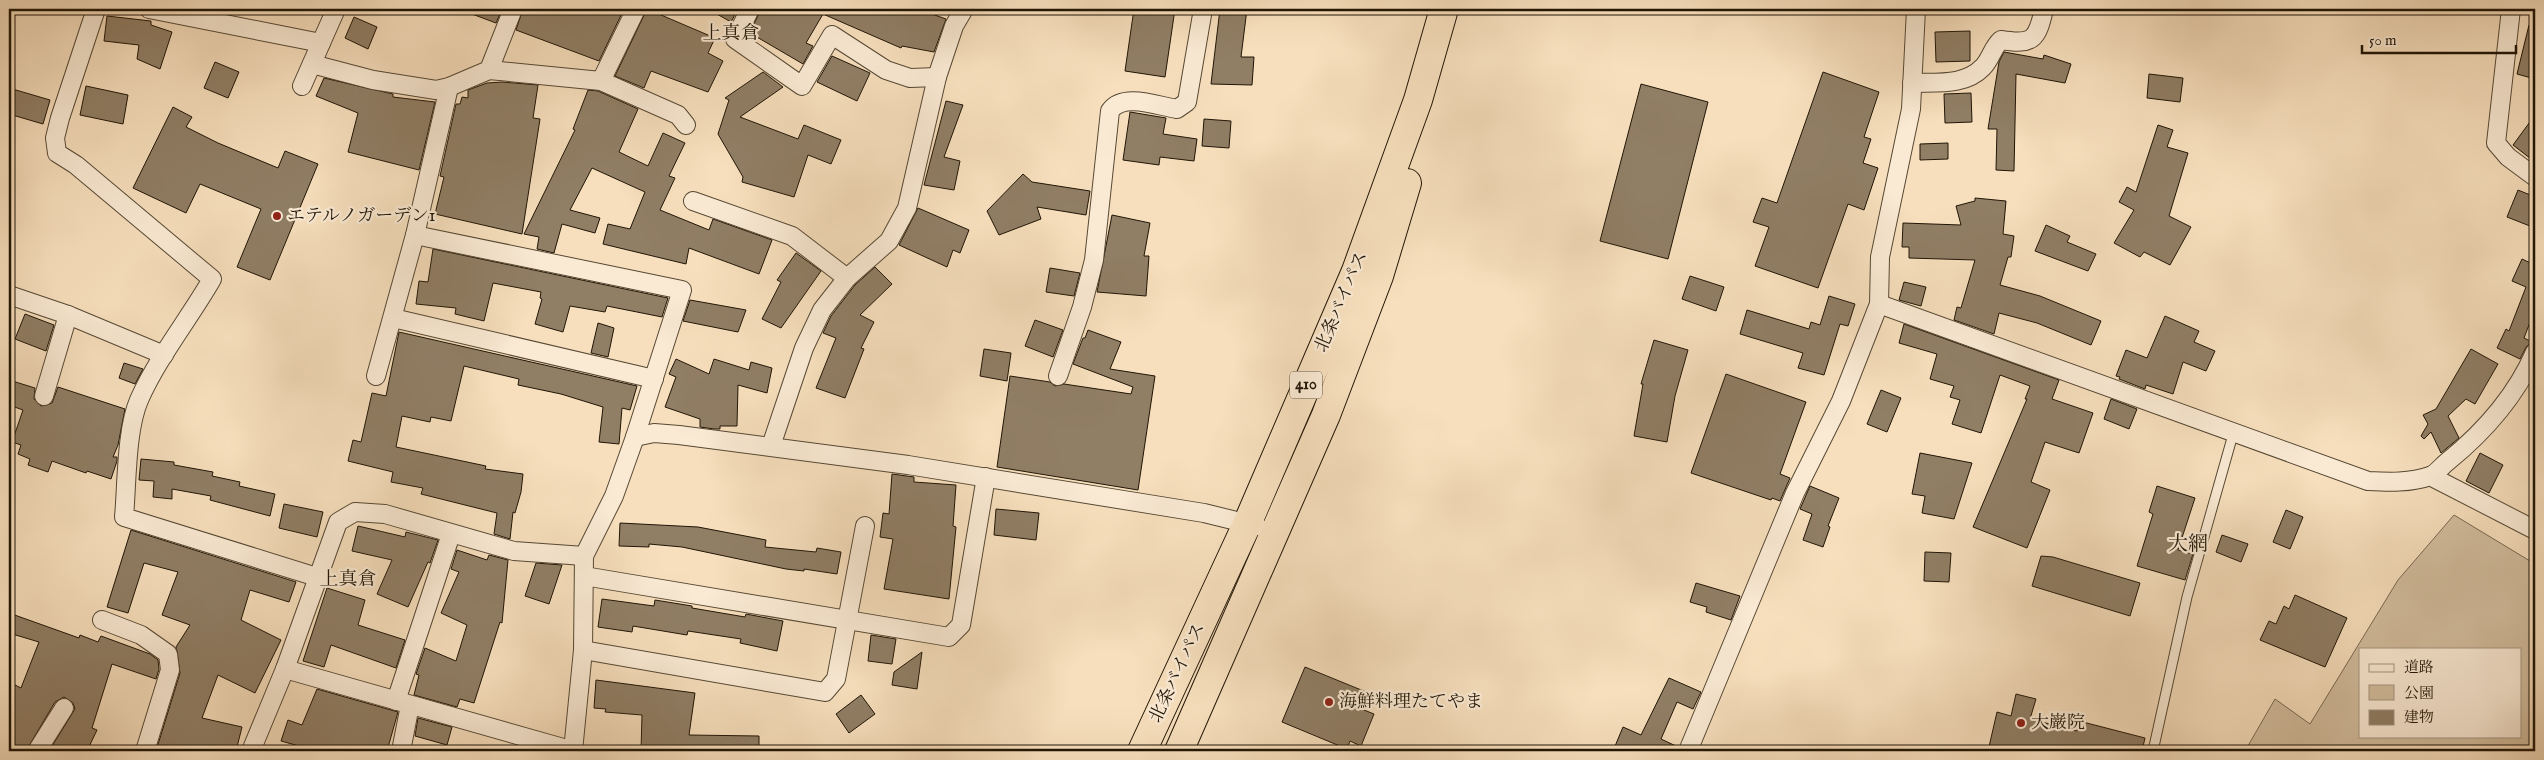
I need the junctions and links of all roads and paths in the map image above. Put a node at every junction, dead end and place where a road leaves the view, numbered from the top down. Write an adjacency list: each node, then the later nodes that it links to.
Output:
1 (96, 9): 32 (street)
2 (149, 9): 14 (street)
3 (336, 9): 14 (street)
4 (514, 9): 16 (street)
5 (636, 9): 18 (street)
6 (750, 9): 17 (street)
7 (964, 9): 17 (street)
8 (1203, 9): 34 (street)
9 (1444, 9): 42 (highway, 北条バイパス / 410)
10 (1458, 9): 45 (highway, 北条バイパス / 410)
11 (1916, 9): 19 (street)
12 (2044, 9): 19 (street)
13 (2511, 9): 23 (street)
14 (321, 43): 15 (street)
15 (312, 64): 20 (street); 21 (street)
16 (489, 70): 18 (street); 21 (street)
17 (937, 76): 26 (street)
18 (601, 81): 22 (street)
19 (1912, 83): 28 (street)
20 (302, 86)
21 (449, 87): 25 (street)
22 (686, 125)
23 (2535, 177)
24 (692, 201): 26 (street)
25 (415, 235): 30 (street); 35 (street)
26 (847, 278): 39 (street)
27 (9, 295): 29 (street)
28 (1879, 304): 37 (street); 63 (street)
29 (68, 315): 32 (street); 36 (street)
30 (393, 318): 33 (street); 35 (street)
31 (2535, 352): 40 (street)
32 (164, 355): 49 (street)
33 (376, 376)
34 (1058, 376)
35 (654, 379): 38 (street)
36 (44, 396)
37 (2234, 431): 40 (street); 64 (lane)
38 (635, 437): 39 (street); 47 (street)
39 (770, 446): 41 (street)
40 (2430, 476): 44 (street)
41 (986, 477): 42 (street); 51 (street)
42 (1248, 522): 45 (street); 61 (highway, 北条バイパス / 410)
43 (865, 526): 51 (street)
44 (2535, 530)
45 (1274, 533): 62 (highway, 北条バイパス / 410)
46 (451, 534): 47 (street); 49 (street); 54 (street)
47 (584, 556): 48 (street)
48 (584, 576): 51 (street); 52 (street)
49 (320, 578): 53 (street)
50 (102, 620): 57 (street)
51 (847, 622): 52 (street)
52 (583, 650): 60 (street)
53 (285, 669): 54 (street); 58 (street)
54 (403, 703): 59 (street); 60 (street)
55 (64, 708): 56 (street)
56 (37, 751)
57 (145, 751)
58 (250, 751)
59 (401, 751)
60 (574, 751)
61 (1142, 751)
62 (1179, 751)
63 (1688, 751)
64 (2152, 751)

